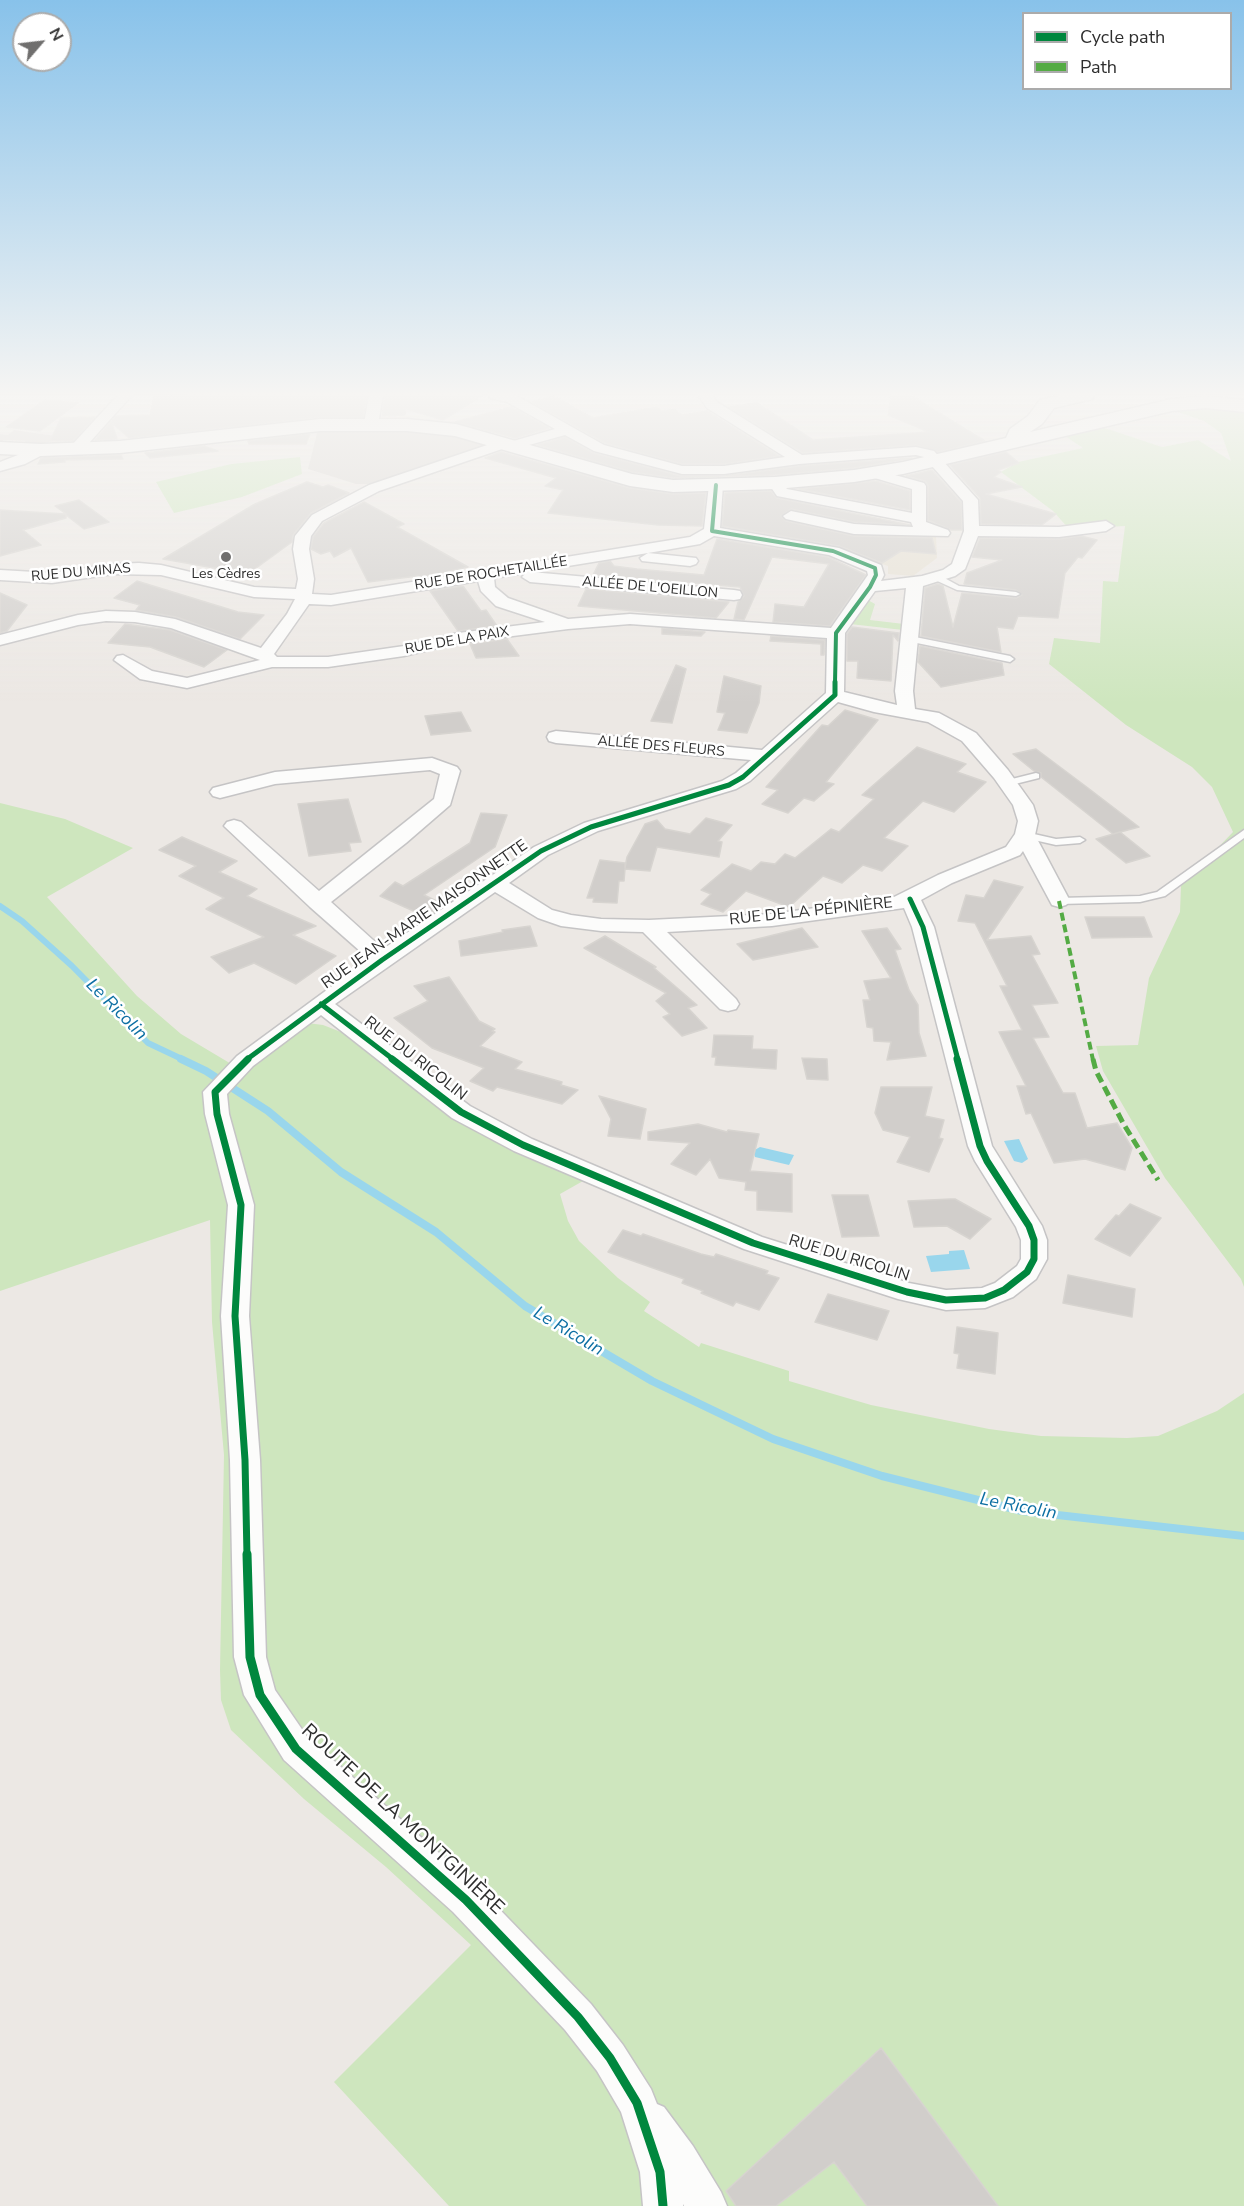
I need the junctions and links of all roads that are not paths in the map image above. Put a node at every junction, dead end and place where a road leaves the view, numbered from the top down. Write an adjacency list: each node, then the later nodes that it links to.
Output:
1 (355, 498): 23 (street)
2 (717, 498): 10 (street)
3 (782, 498): 7 (street)
4 (824, 498): 8 (street)
5 (919, 498): 8 (street)
6 (968, 498): 12 (street)
7 (791, 516): 11 (street); 13 (street)
8 (920, 519): 11 (street)
9 (1106, 526): 12 (street)
10 (712, 531): 13 (street); 14 (street, RUE DE ROCHETAILLÉE)
11 (942, 533): 12 (street)
12 (971, 533): 18 (street)
13 (773, 542): 20 (street)
14 (607, 555): 15 (street); 16 (street, RUE DE ROCHETAILLÉE)
15 (690, 561)
16 (490, 574): 22 (street, ALLÉE DE L'OEILLON); 23 (street, RUE DE ROCHETAILLÉE); 24 (street)
17 (0, 575): 23 (street, RUE DU MINAS)
18 (936, 577): 19 (street); 21 (lane)
19 (915, 582): 20 (street); 27 (street)
20 (870, 587): 25 (street)
21 (1017, 594)
22 (734, 595)
23 (304, 596): 28 (street)
24 (568, 624): 25 (street, RUE DE LA PAIX); 28 (street, RUE DE LA PAIX)
25 (836, 633): 31 (street)
26 (0, 639): 28 (street)
27 (910, 639): 29 (lane); 32 (street)
28 (269, 659): 30 (street, RUE DE LA PAIX)
29 (1010, 659)
30 (123, 660)
31 (835, 695): 32 (street); 34 (street, RUE JEAN-MARIE MAISONNETTE)
32 (907, 712): 36 (street)
33 (556, 737): 34 (street, ALLÉE DES FLEURS)
34 (767, 756): 42 (street, RUE JEAN-MARIE MAISONNETTE)
35 (1036, 776): 36 (lane)
36 (1007, 783): 40 (street)
37 (220, 792): 45 (street)
38 (234, 826): 45 (street)
39 (1244, 833): 44 (lane)
40 (1025, 835): 41 (lane); 43 (street, RUE DE LA PÉPINIÈRE); 44 (street)
41 (1080, 840)
42 (494, 882): 46 (street, RUE DE LA PÉPINIÈRE); 47 (street, RUE JEAN-MARIE MAISONNETTE)
43 (910, 899): 46 (street, RUE DE LA PÉPINIÈRE); 48 (street, RUE DU RICOLIN)
44 (1059, 901)
45 (317, 903): 47 (street)
46 (649, 926): 49 (street)
47 (382, 960): 48 (street, RUE JEAN-MARIE MAISONNETTE)
48 (321, 1004): 50 (street, RUE JEAN-MARIE MAISONNETTE)
49 (728, 1004)
50 (215, 1092): 51 (street, ROUTE DE LA MONTGINIÈRE)
51 (637, 2103): 52 (street, ROUTE DE LA MONTGINIÈRE); 53 (street)
52 (663, 2206)
53 (707, 2206)

